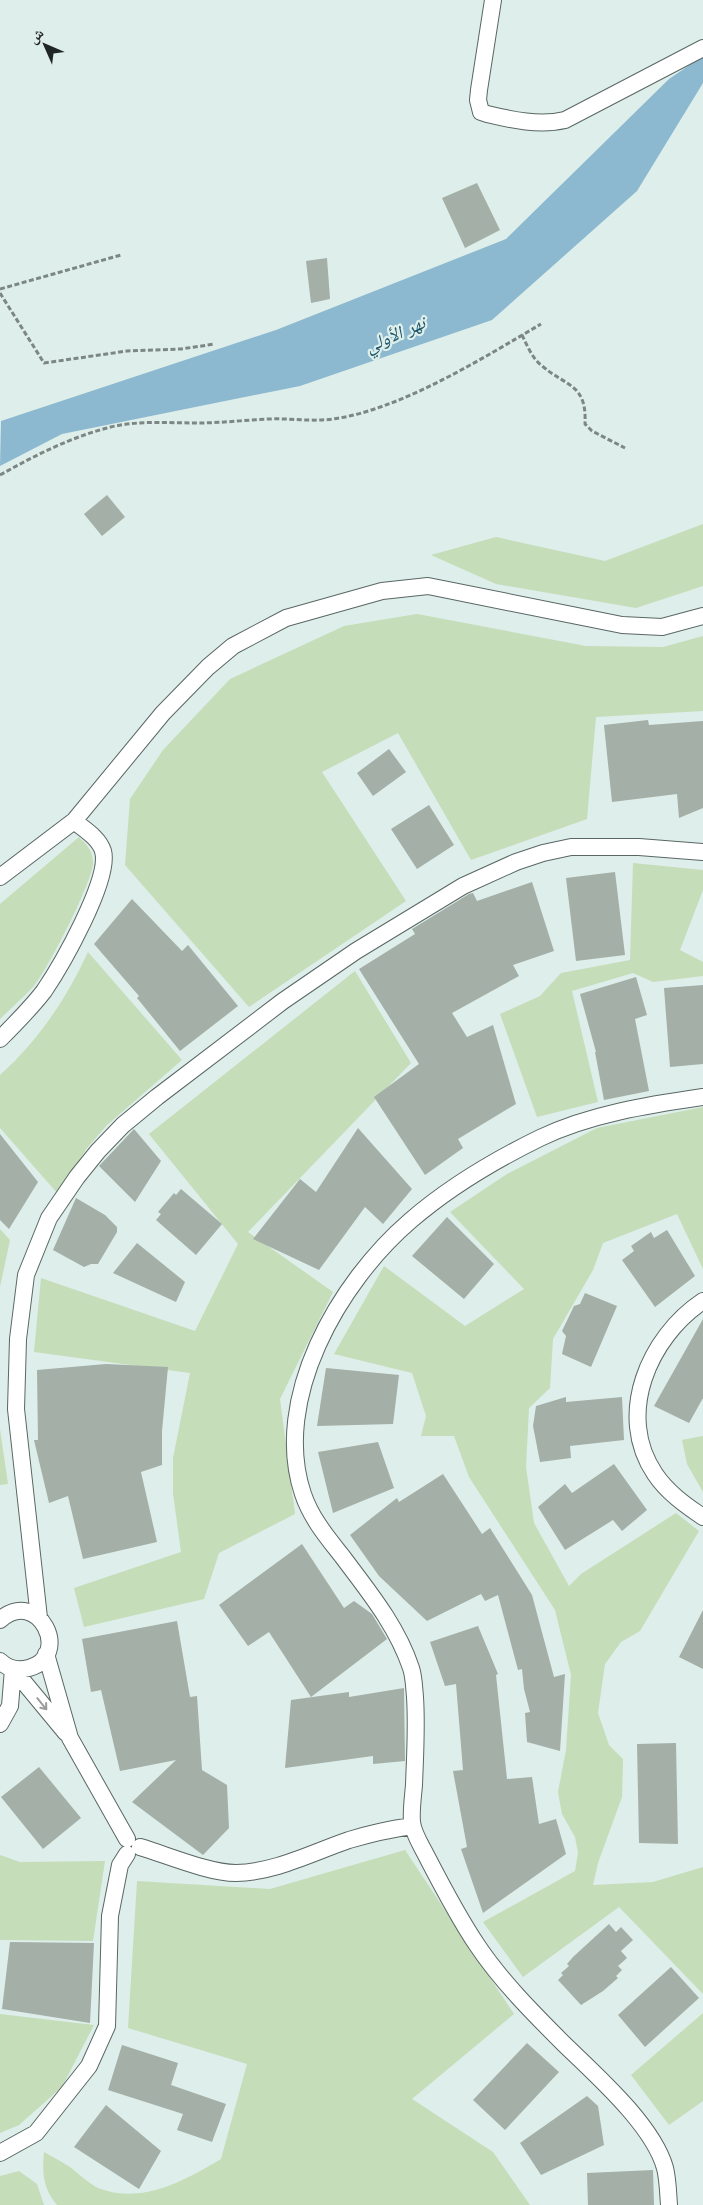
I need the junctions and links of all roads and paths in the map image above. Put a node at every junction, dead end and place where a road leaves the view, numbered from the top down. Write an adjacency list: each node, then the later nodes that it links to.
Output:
1 (493, 0): 2 (street)
2 (703, 48)
3 (121, 255): 4 (path)
4 (0, 289)
5 (0, 293): 8 (path)
6 (541, 324): 7 (path)
7 (522, 335): 9 (path); 10 (path)
8 (215, 344)
9 (625, 448)
10 (0, 475)
11 (703, 616): 12 (street)
12 (74, 821): 14 (street); 15 (street)
13 (703, 852): 19 (street)
14 (0, 877)
15 (0, 1039)
16 (703, 1097): 25 (street)
17 (703, 1301): 18 (street)
18 (703, 1517)
19 (39, 1618): 20 (street); 21 (street)
20 (0, 1620)
21 (46, 1654): 22 (street); 24 (street)
22 (7, 1665): 23 (street); 24 (street, one-way to 24)
23 (0, 1724)
24 (70, 1738): 26 (street)
25 (412, 1826): 26 (street); 28 (street)
26 (131, 1847): 27 (street)
27 (0, 2152)
28 (669, 2205)

